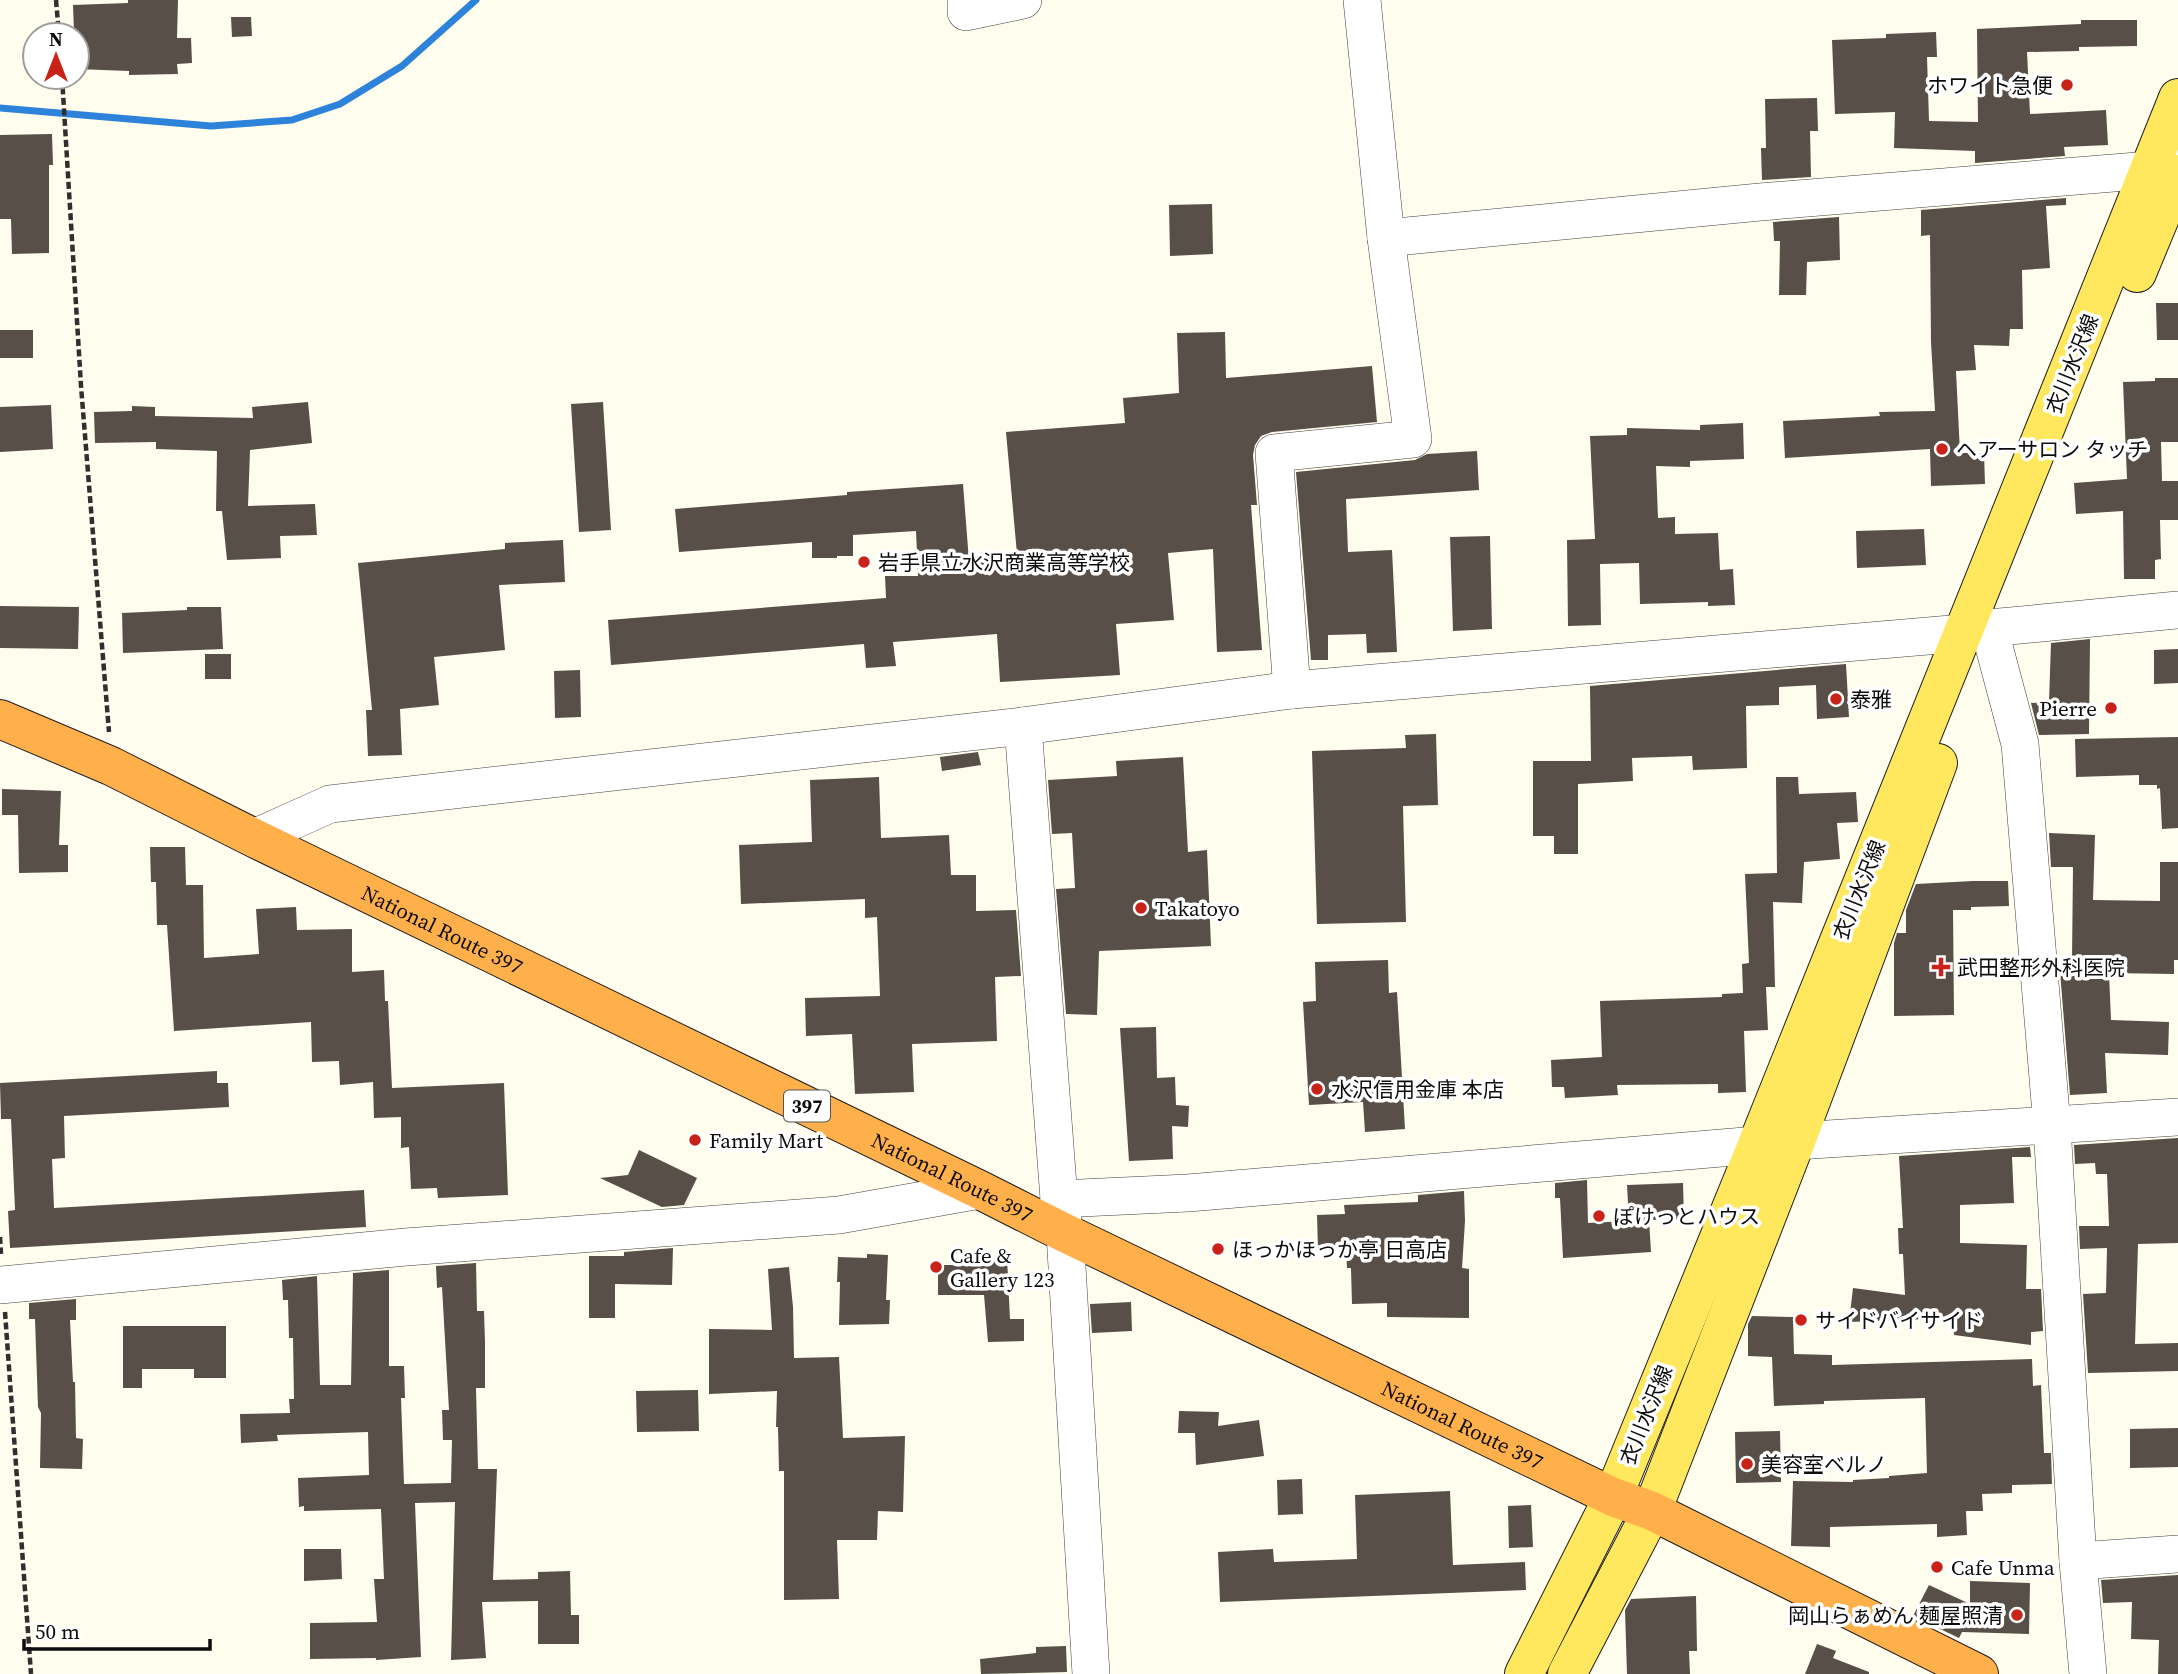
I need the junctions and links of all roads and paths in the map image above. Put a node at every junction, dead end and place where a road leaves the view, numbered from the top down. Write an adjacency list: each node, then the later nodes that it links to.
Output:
1 (56, 0): 5 (path)
2 (966, 0): 3 (street)
3 (1023, 0)
4 (1362, 0): 9 (street)
5 (58, 21)
6 (63, 91): 15 (path)
7 (2178, 98): 8 (main road, 衣川水沢線)
8 (2169, 170): 9 (street); 11 (main road, 衣川水沢線)
9 (1386, 238): 12 (street)
10 (2178, 610): 11 (street)
11 (1976, 630): 12 (street); 18 (street); 19 (main road, 衣川水沢線); 20 (main road, 衣川水沢線)
12 (1292, 690): 14 (street)
13 (0, 719): 15 (highway, National Route 397 / 397)
14 (1023, 726): 16 (street); 22 (street)
15 (111, 766): 16 (highway, National Route 397 / 397)
16 (254, 838): 21 (highway, National Route 397 / 397)
17 (2178, 1117): 18 (street)
18 (2052, 1126): 19 (street); 27 (street)
19 (1796, 1141): 25 (main road, 衣川水沢線)
20 (1757, 1145): 22 (street); 24 (main road, 衣川水沢線)
21 (980, 1189): 22 (highway, National Route 397 / 397); 23 (street)
22 (1062, 1216): 24 (highway, National Route 397 / 397); 29 (street)
23 (2, 1285): 28 (path)
24 (1613, 1497): 25 (highway, National Route 397 / 397); 30 (main road, 衣川水沢線)
25 (1652, 1511): 31 (main road, 衣川水沢線); 32 (highway, National Route 397 / 397)
26 (2178, 1554): 27 (street)
27 (2078, 1561): 33 (street)
28 (31, 1674)
29 (1091, 1674)
30 (1524, 1674)
31 (1567, 1674)
32 (1979, 1674)
33 (2088, 1674)

